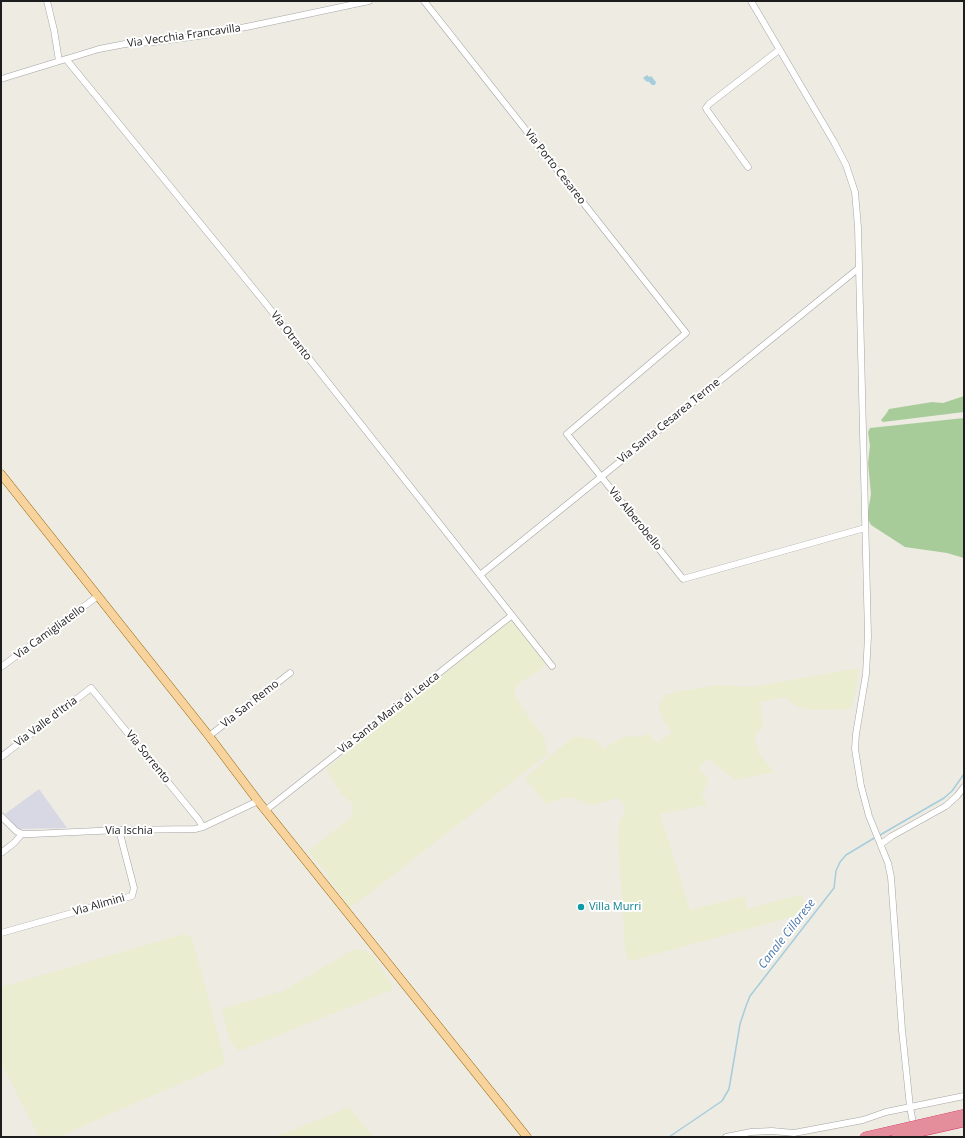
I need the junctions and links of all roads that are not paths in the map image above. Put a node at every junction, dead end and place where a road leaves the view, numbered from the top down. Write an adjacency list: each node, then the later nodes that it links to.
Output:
1 (47, 1): 7 (street)
2 (369, 1): 6 (street, Via Vecchia Francavilla)
3 (424, 1): 11 (street, Via Porto Cesareo)
4 (751, 1): 5 (street)
5 (779, 50): 9 (street); 10 (street)
6 (66, 60): 7 (street, Via Vecchia Francavilla); 15 (street, Via Otranto)
7 (59, 61): 8 (street, Via Vecchia Francavilla)
8 (1, 78)
9 (748, 167)
10 (860, 268): 13 (street, Via Santa Cesarea Terme); 14 (street)
11 (686, 332): 13 (street, Via Alberobello)
12 (1, 474): 16 (main road)
13 (601, 477): 14 (street, Via Alberobello); 15 (street, Via Santa Cesarea Terme)
14 (865, 528): 31 (street)
15 (480, 575): 17 (street, Via Otranto)
16 (98, 596): 19 (street, Via Camigliatello); 22 (main road)
17 (511, 616): 18 (street, Via Otranto); 26 (street, Via Santa Maria di Leuca)
18 (552, 666)
19 (1, 667)
20 (290, 673): 22 (street, Via San Remo)
21 (91, 688): 23 (street, Via Valle d'Itria); 28 (street, Via Sorrento)
22 (209, 736): 25 (main road)
23 (1, 757)
24 (964, 787): 31 (street)
25 (258, 801): 26 (main road); 28 (street, Via Ischia)
26 (266, 810): 38 (main road)
27 (1, 816): 30 (street)
28 (203, 827): 29 (street, Via Ischia)
29 (119, 830): 30 (street, Via Ischia); 33 (street, Via Alimini)
30 (22, 834): 32 (street)
31 (881, 844): 35 (street)
32 (1, 852)
33 (1, 933)
34 (964, 1096): 35 (street)
35 (910, 1107): 39 (street); 42 (street)
36 (964, 1114): 40 (highway, bridge)
37 (964, 1122): 41 (highway, bridge)
38 (527, 1137)
39 (726, 1137)
40 (864, 1137)
41 (898, 1137)
42 (916, 1137)

